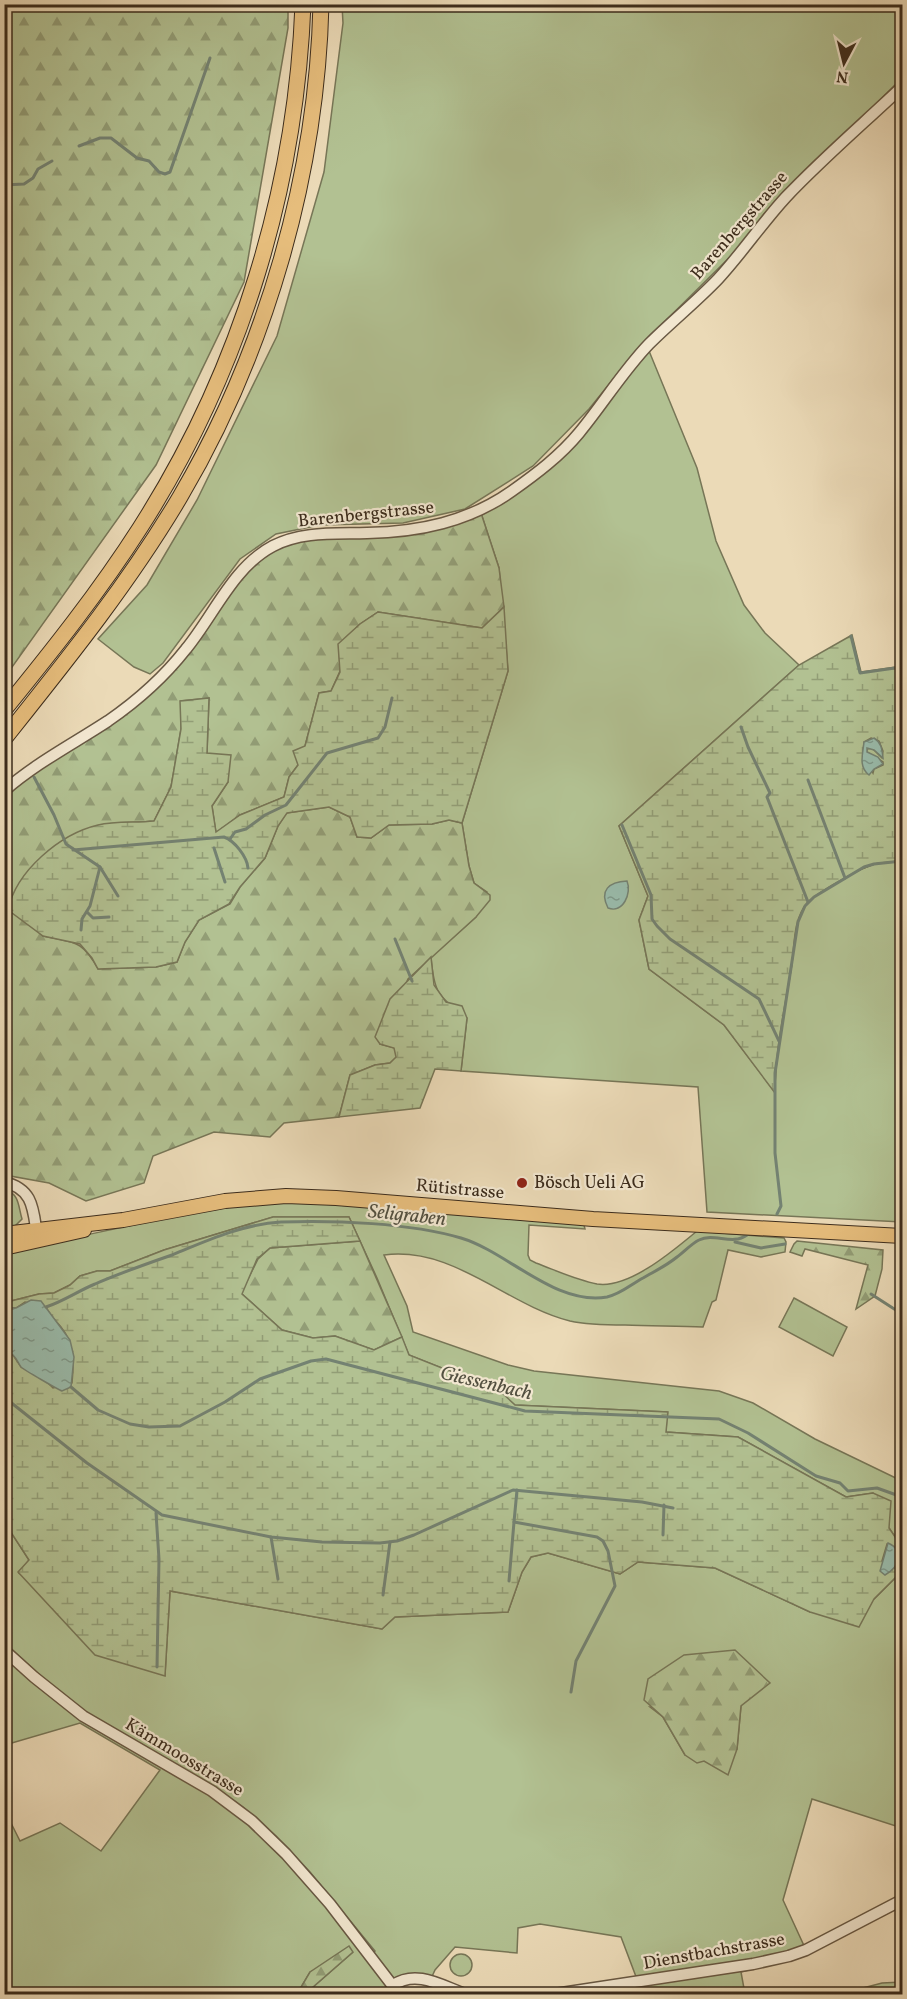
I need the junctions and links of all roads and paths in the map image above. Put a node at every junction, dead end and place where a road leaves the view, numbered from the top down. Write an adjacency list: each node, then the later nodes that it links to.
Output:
1 (303, 4): 4 (highway)
2 (321, 4): 5 (highway)
3 (903, 87): 6 (street, Barenbergstrasse)
4 (4, 710)
5 (4, 739)
6 (4, 791)
7 (4, 1182): 9 (street)
8 (4, 1234): 9 (main road, Rütistrasse)
9 (37, 1235): 10 (main road, Rütistrasse); 11 (main road, Rütistrasse)
10 (903, 1236)
11 (4, 1248)
12 (4, 1650): 14 (street, Kämmoosstrasse)
13 (903, 1900): 16 (street, Dienstbachstrasse)
14 (396, 1990): 15 (street)
15 (465, 1995)
16 (555, 1995)

